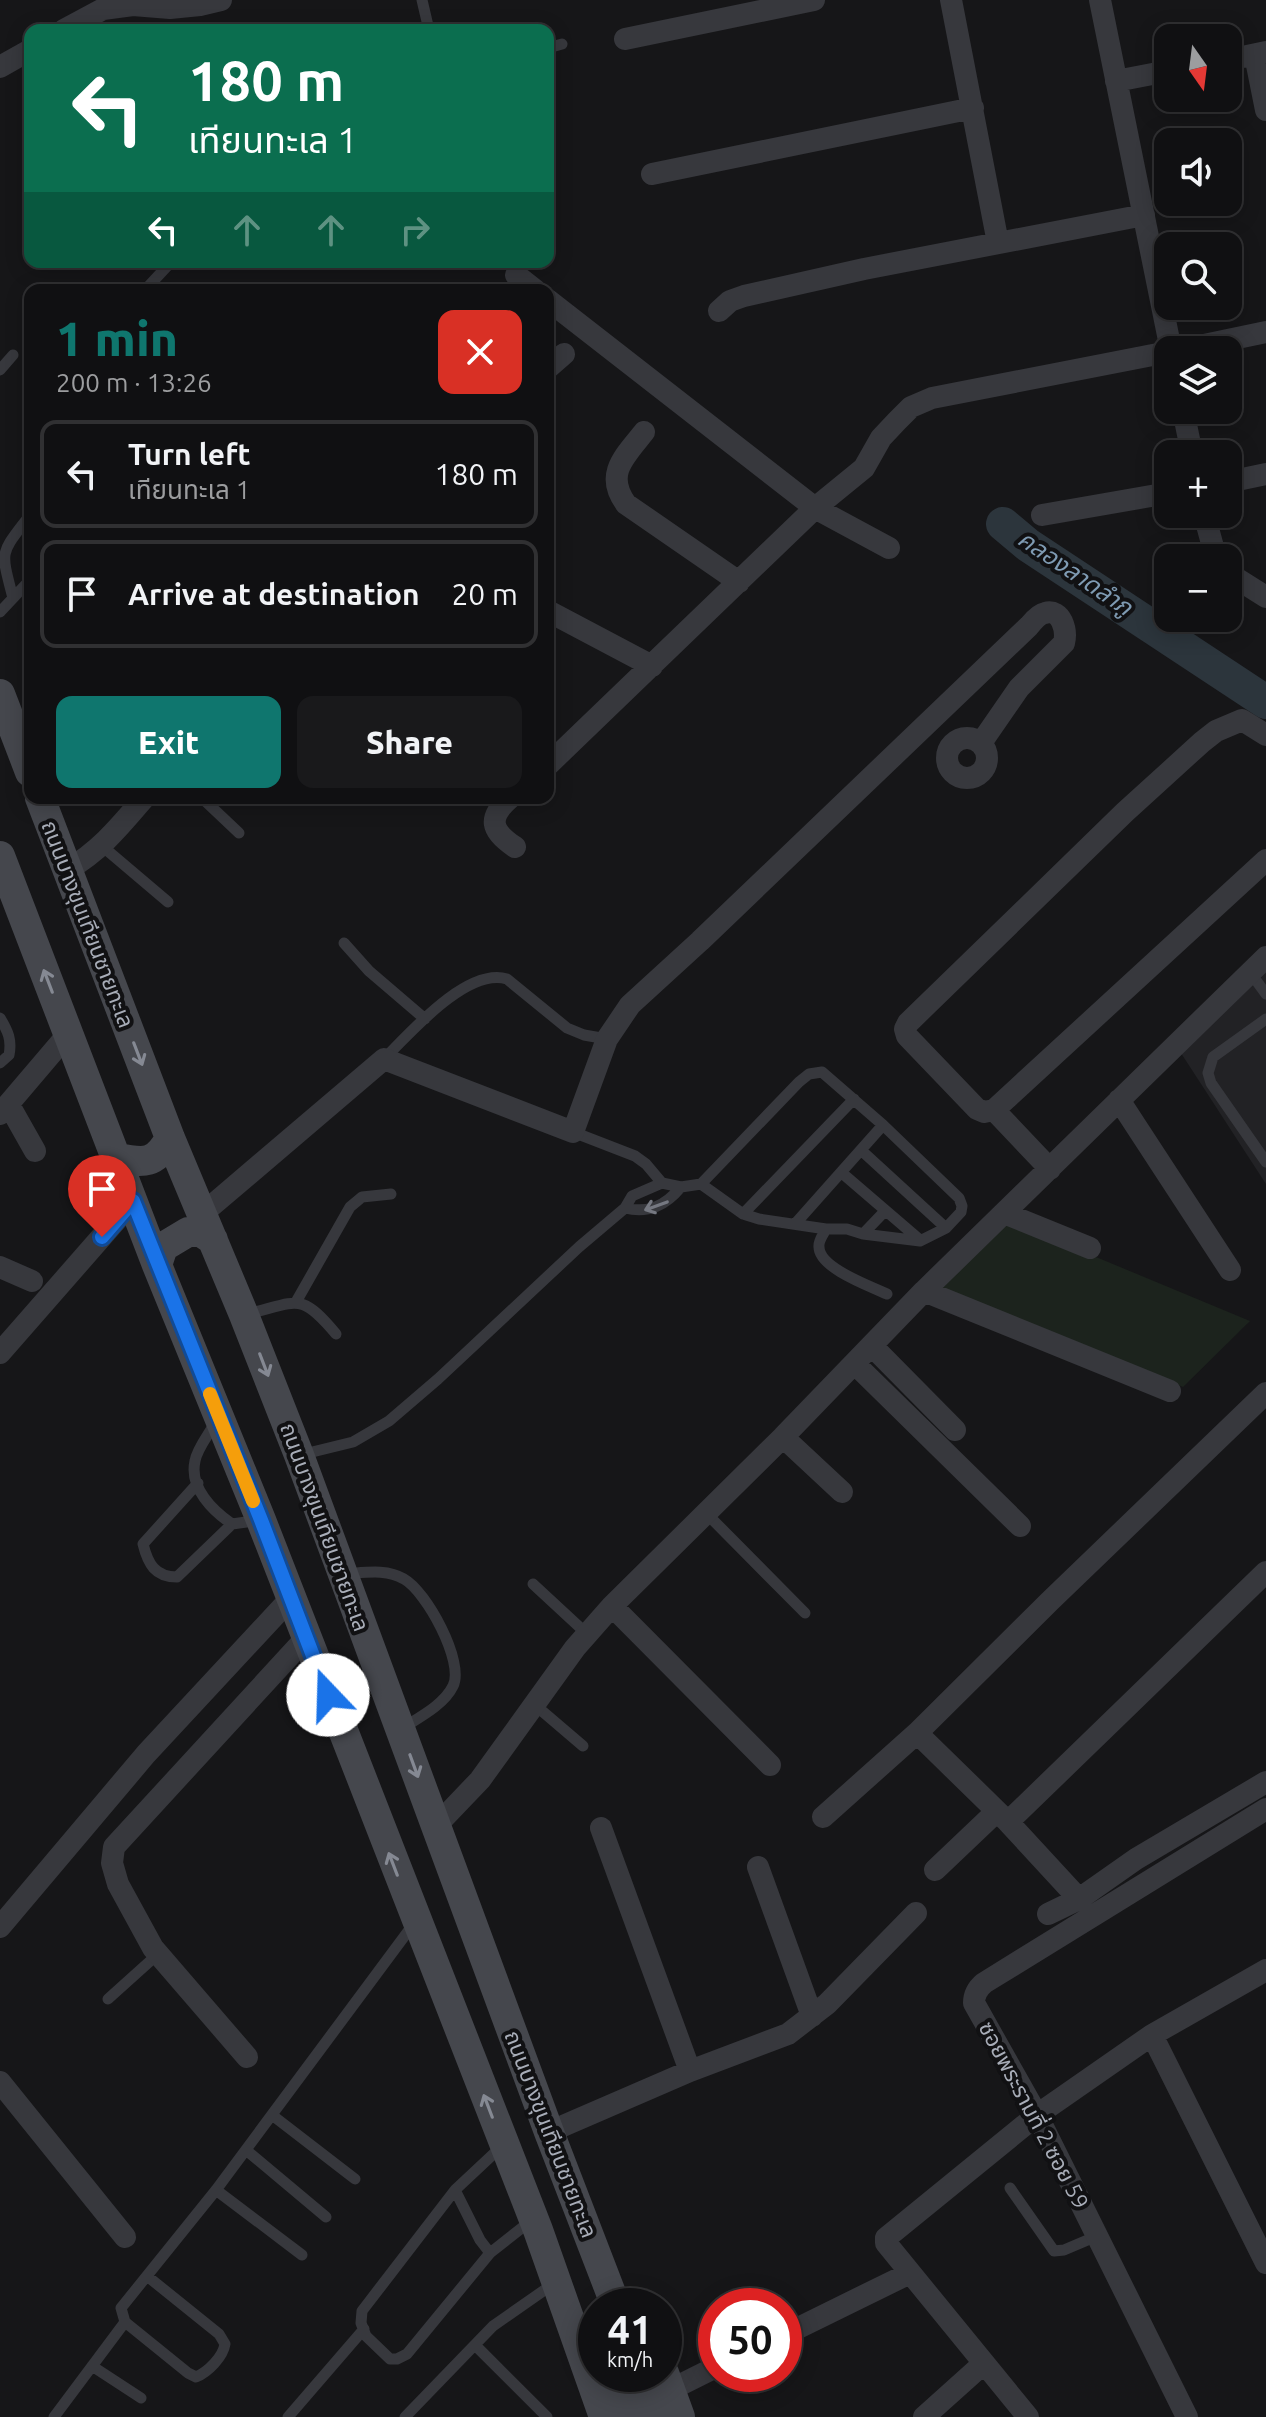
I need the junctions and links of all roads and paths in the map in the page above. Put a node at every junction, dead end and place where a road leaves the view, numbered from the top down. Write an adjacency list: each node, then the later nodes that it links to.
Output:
1 (221, 0): 6 (street)
2 (422, 0): 7 (lane)
3 (814, 0): 8 (street)
4 (951, 0): 16 (street)
5 (1100, 0): 15 (street)
6 (75, 24)
7 (428, 24)
8 (625, 39)
9 (562, 44): 10 (lane)
10 (554, 46)
11 (24, 53): 13 (street)
12 (1260, 54): 17 (street)
13 (0, 67)
14 (1154, 74): 15 (street)
15 (1116, 81): 19 (street)
16 (973, 108): 18 (street); 20 (street)
17 (1266, 110)
18 (652, 174)
19 (1144, 215): 20 (street); 28 (street)
20 (998, 243): 26 (street)
21 (165, 268): 23 (lane)
22 (516, 275): 24 (street)
23 (151, 284)
24 (527, 284)
25 (554, 305): 37 (street)
26 (719, 311)
27 (1266, 332): 29 (street)
28 (1166, 336)
29 (1242, 337)
30 (1154, 354): 37 (street)
31 (13, 355): 32 (lane)
32 (0, 370)
33 (644, 432): 41 (street)
34 (1266, 474): 35 (street)
35 (1242, 479)
36 (1154, 495): 38 (street)
37 (815, 508): 40 (street); 41 (street)
38 (1042, 515)
39 (24, 522): 45 (lane)
40 (889, 548)
41 (739, 582): 48 (street)
42 (1242, 582): 44 (street)
43 (24, 586): 45 (lane)
44 (1266, 597)
45 (13, 598): 46 (lane)
46 (0, 612)
47 (554, 614): 48 (street)
48 (652, 666): 53 (street)
49 (0, 694): 52 (main road)
50 (1266, 735): 78 (street)
51 (981, 743): 72 (street)
52 (24, 756)
53 (554, 759)
54 (42, 804): 63 (main road, ถนนบางขุนเทียนชายทะเล)
55 (139, 804): 59 (street)
56 (208, 804): 58 (lane)
57 (503, 804): 60 (street)
58 (239, 833)
59 (102, 846): 63 (street); 64 (lane)
60 (515, 847)
61 (0, 856): 71 (main road, ถนนบางขุนเทียนชายทะเล, one-way to 61)
62 (1266, 860): 78 (street)
63 (67, 870): 81 (main road, ถนนบางขุนเทียนชายทะเล, one-way to 81)
64 (168, 902)
65 (344, 943): 69 (lane)
66 (1258, 964): 67 (lane); 76 (street)
67 (1266, 994)
68 (0, 1018): 74 (lane)
69 (425, 1019): 72 (lane); 73 (lane)
70 (1266, 1019): 85 (lane)
71 (68, 1034): 77 (street); 84 (main road, ถนนบางขุนเทียนชายทะเล)
72 (607, 1039): 80 (street)
73 (384, 1059): 80 (street); 98 (street)
74 (0, 1063)
75 (854, 1099): 79 (lane); 89 (lane); 96 (lane)
76 (1119, 1100): 86 (street); 106 (street)
77 (4, 1109): 82 (street)
78 (994, 1110): 86 (street)
79 (883, 1125): 83 (lane); 99 (lane)
80 (573, 1132): 88 (lane)
81 (170, 1138): 84 (main road); 98 (main road, ถนนบางขุนเทียนชายทะเล)
82 (35, 1151)
83 (862, 1151): 87 (lane); 99 (lane)
84 (116, 1158): 92 (main road, ถนนบางขุนเทียนชายทะเล)
85 (1266, 1162)
86 (1050, 1169): 95 (street)
87 (842, 1173): 94 (lane); 97 (lane)
88 (662, 1183): 90 (lane); 93 (lane)
89 (701, 1184): 90 (lane); 96 (lane)
90 (681, 1187): 93 (lane, one-way to 93)
91 (391, 1194): 110 (lane)
92 (133, 1201): 104 (main road, ถนนบางขุนเทียนชายทะเล); 114 (street)
93 (625, 1208): 121 (lane)
94 (885, 1211): 101 (lane); 102 (lane)
95 (1004, 1213): 103 (street); 108 (street)
96 (743, 1214): 97 (lane)
97 (795, 1224): 100 (lane)
98 (208, 1227): 104 (main road); 111 (main road, ถนนบางขุนเทียนชายทะเล)
99 (946, 1228): 102 (lane)
100 (826, 1229): 101 (lane); 109 (lane)
101 (863, 1234): 102 (lane)
102 (920, 1241)
103 (1090, 1248)
104 (157, 1265): 118 (main road, ถนนบางขุนเทียนชายทะเล)
105 (0, 1267): 107 (street)
106 (1230, 1270)
107 (32, 1281)
108 (924, 1291): 113 (street); 116 (street)
109 (887, 1294)
110 (296, 1302): 111 (lane); 112 (lane)
111 (244, 1315): 121 (main road, ถนนบางขุนเทียนชายทะเล, one-way to 121)
112 (336, 1334)
113 (872, 1346): 115 (street); 119 (street)
114 (0, 1353)
115 (855, 1364): 120 (street); 126 (street)
116 (1170, 1391)
117 (1266, 1393): 137 (street)
118 (219, 1417): 122 (lane); 125 (main road, ถนนบางขุนเทียนชายทะเล)
119 (955, 1430)
120 (783, 1437): 123 (street); 124 (street)
121 (299, 1455): 128 (main road, ถนนบางขุนเทียนชายทะเล)
122 (198, 1483): 125 (lane); 125 (lane)
123 (842, 1492)
124 (706, 1513): 131 (street); 132 (lane)
125 (246, 1522): 130 (main road, ถนนบางขุนเทียนชายทะเล)
126 (1020, 1526)
127 (1266, 1572): 143 (street)
128 (343, 1574): 136 (main road, ถนนบางขุนเทียนชายทะเล); 136 (lane)
129 (533, 1584): 133 (lane)
130 (291, 1598): 134 (main road, ถนนบางขุนเทียนชายทะเล); 152 (street)
131 (612, 1606): 133 (street); 139 (street)
132 (805, 1613)
133 (587, 1634): 135 (street)
134 (306, 1638): 151 (main road, ถนนบางขุนเทียนชายทะเล, one-way to 134); 153 (street)
135 (535, 1705): 138 (lane); 144 (street)
136 (400, 1730): 144 (main road, ถนนบางขุนเทียนชายทะเล, one-way to 144)
137 (917, 1733): 142 (street); 143 (street)
138 (583, 1746)
139 (770, 1765)
140 (1266, 1782): 148 (street)
141 (1266, 1809): 162 (street, ซอยพระรามที่ 2 ซอย 59)
142 (823, 1817)
143 (1002, 1817): 147 (street); 148 (street)
144 (436, 1826): 163 (main road, ถนนบางขุนเทียนชายทะเล)
145 (601, 1828): 159 (street)
146 (758, 1867): 156 (street)
147 (935, 1870)
148 (1079, 1899): 150 (street)
149 (916, 1913): 156 (street)
150 (1048, 1914)
151 (416, 1921): 161 (lane); 164 (main road, ถนนบางขุนเทียนชายทะเล, one-way to 151)
152 (0, 1927)
153 (158, 1954): 155 (lane); 158 (street)
154 (1266, 1970): 157 (street)
155 (108, 1999)
156 (812, 2016): 159 (street)
157 (1152, 2035): 162 (street); 177 (street)
158 (247, 2057)
159 (690, 2071): 163 (street)
160 (0, 2082): 173 (street)
161 (272, 2115): 165 (lane); 166 (lane)
162 (1037, 2115): 172 (street, ซอยพระรามที่ 2 ซอย 59); 178 (street)
163 (549, 2132): 176 (main road, ถนนบางขุนเทียนชายทะเล)
164 (503, 2145): 169 (lane); 171 (main road, ถนนบางขุนเทียนชายทะเล)
165 (246, 2150): 168 (lane); 170 (lane)
166 (355, 2179)
167 (1010, 2188): 172 (lane)
168 (216, 2190): 175 (lane); 179 (lane)
169 (455, 2190): 174 (lane); 186 (lane)
170 (326, 2217)
171 (535, 2225): 174 (lane); 180 (main road, ถนนบางขุนเทียนชายทะเล); 183 (main road, ถนนบางขุนเทียนชายทะเล)
172 (1097, 2236): 202 (street, ซอยพระรามที่ 2 ซอย 59)
173 (125, 2237)
174 (490, 2253): 186 (lane)
175 (302, 2255)
176 (598, 2260): 181 (main road, ถนนบางขุนเทียนชายทะเล); 182 (main road, ถนนบางขุนเทียนชายทะเล)
177 (1266, 2263)
178 (910, 2273): 185 (street); 188 (street)
179 (147, 2276): 184 (lane); 184 (lane)
180 (556, 2281): 187 (lane); 198 (main road, ถนนบางขุนเทียนชายทะเล)
181 (609, 2288)
182 (624, 2288)
183 (578, 2295)
184 (125, 2322): 189 (lane)
185 (802, 2326)
186 (364, 2329): 195 (lane)
187 (475, 2345): 196 (lane); 197 (lane)
188 (983, 2364): 200 (street); 201 (street)
189 (92, 2366): 192 (lane); 194 (lane)
190 (698, 2379): 193 (street)
191 (618, 2392): 199 (main road)
192 (141, 2398)
193 (668, 2399)
194 (54, 2417)
195 (288, 2417)
196 (405, 2417)
197 (547, 2417)
198 (604, 2417)
199 (630, 2417)
200 (924, 2417)
201 (1028, 2417)
202 (1187, 2417)

